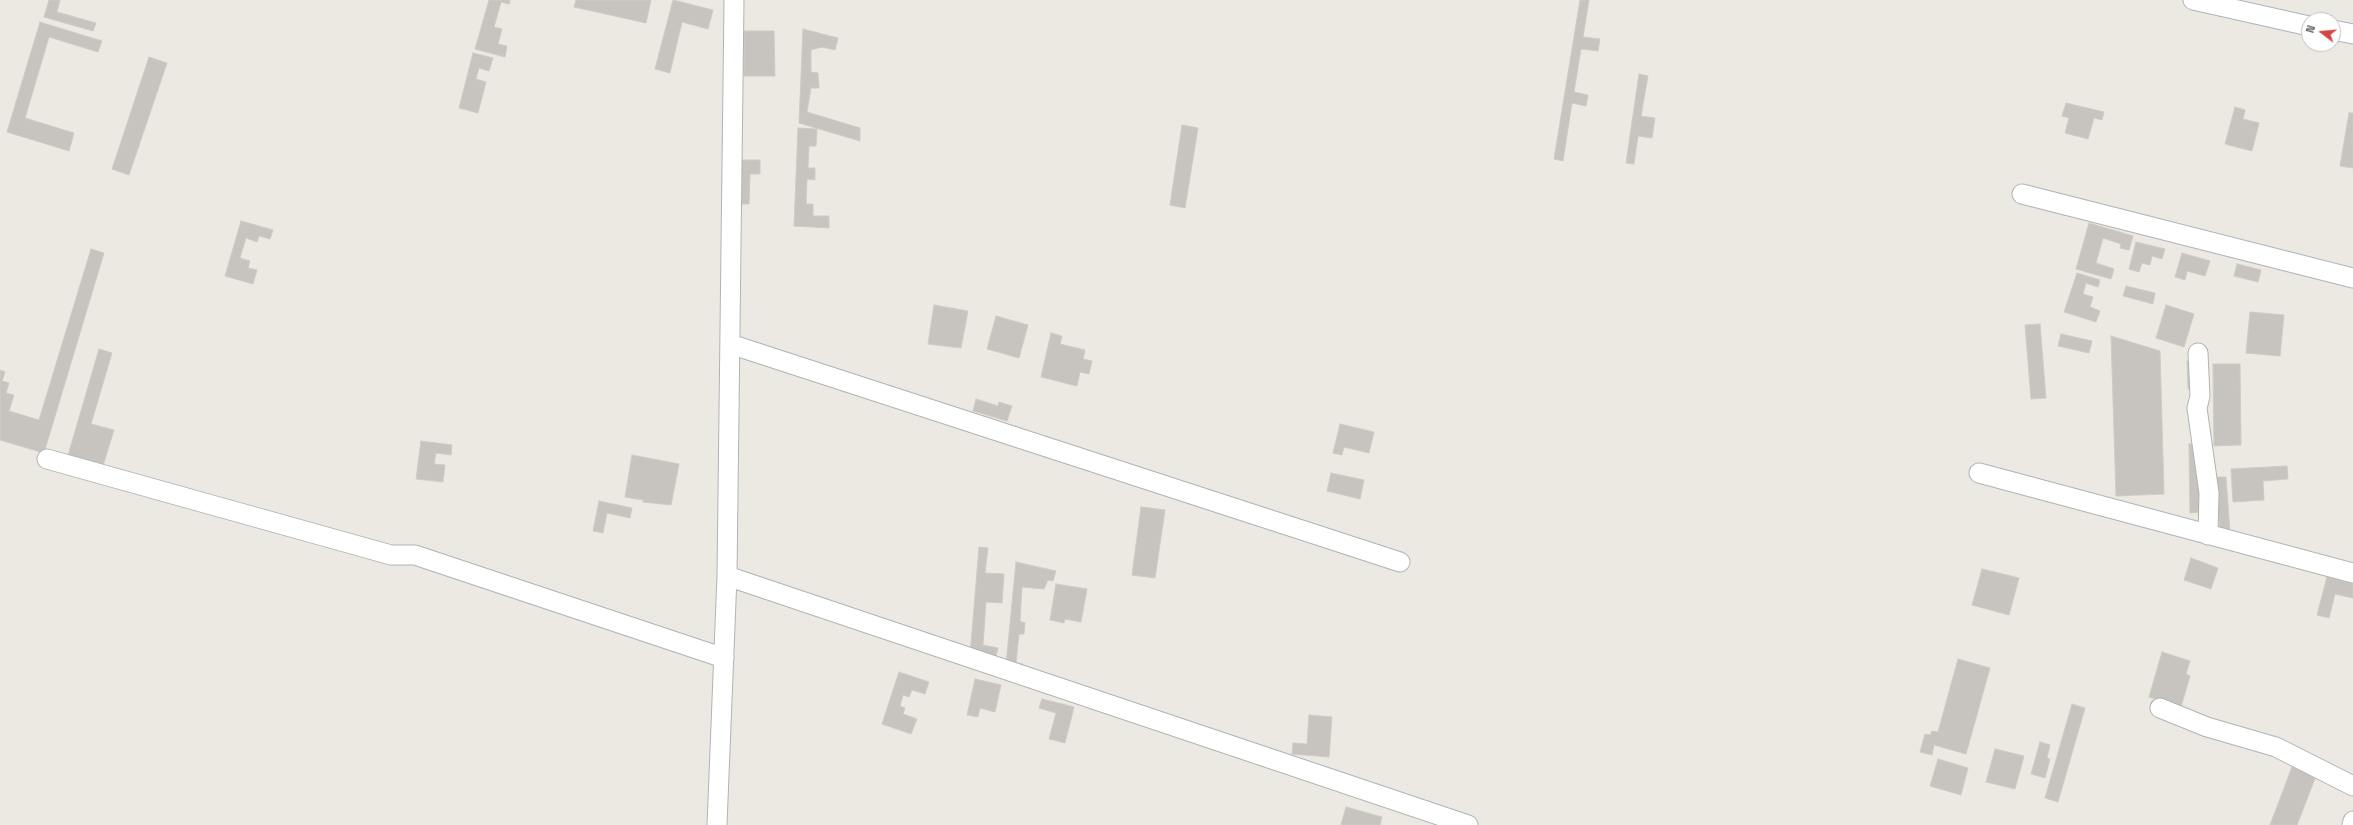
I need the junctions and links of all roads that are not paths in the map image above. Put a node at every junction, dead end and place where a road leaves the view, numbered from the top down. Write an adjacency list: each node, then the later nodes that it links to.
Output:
1 (734, 0): 8 (street)
2 (2193, 0): 3 (street)
3 (2301, 24)
4 (2341, 32): 5 (street)
5 (2353, 34)
6 (2022, 194): 7 (street)
7 (2353, 278)
8 (730, 344): 13 (street); 15 (street)
9 (2198, 353): 12 (street)
10 (48, 459): 16 (street)
11 (1979, 473): 12 (street)
12 (2208, 535): 14 (street)
13 (1400, 562)
14 (2353, 573)
15 (727, 576): 16 (street); 21 (street)
16 (724, 658): 20 (street)
17 (2160, 708): 18 (street)
18 (2353, 786)
19 (2353, 821): 22 (street)
20 (717, 825)
21 (1468, 825)
22 (2352, 825)

